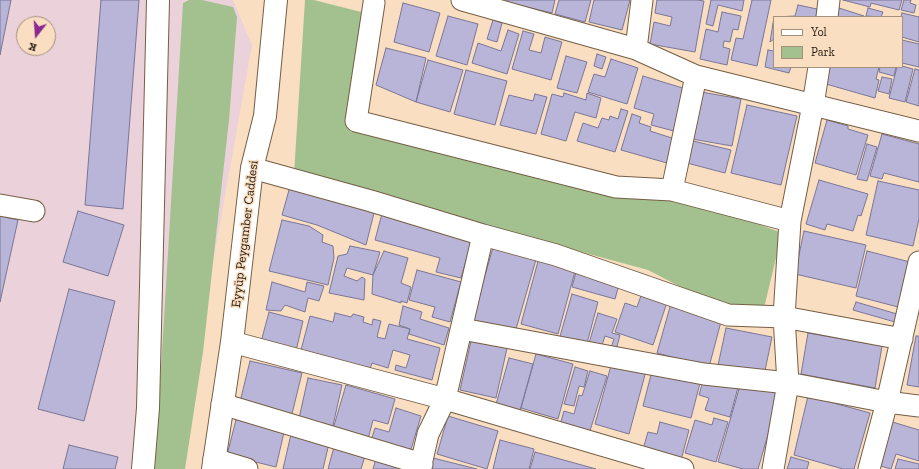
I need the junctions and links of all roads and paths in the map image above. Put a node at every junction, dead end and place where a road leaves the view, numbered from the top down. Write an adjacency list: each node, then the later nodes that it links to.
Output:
1 (158, 0): 32 (main road)
2 (276, 0): 14 (main road, Eyyüp Peygamber Caddesi)
3 (462, 0): 7 (street)
4 (642, 0): 9 (street)
5 (829, 0): 8 (street)
6 (369, 1): 15 (street)
7 (494, 4): 9 (street)
8 (827, 16)
9 (636, 49): 11 (street)
10 (819, 68): 12 (street)
11 (696, 76): 12 (street); 15 (street)
12 (813, 105): 13 (street); 18 (street)
13 (919, 130)
14 (252, 168): 19 (street); 24 (main road, Eyyüp Peygamber Caddesi)
15 (672, 190): 18 (street)
16 (0, 205): 17 (street)
17 (34, 211)
18 (790, 222): 21 (street)
19 (483, 234): 21 (street); 22 (street)
20 (919, 262): 23 (street)
21 (784, 317): 23 (street); 25 (street)
22 (462, 329): 25 (street); 26 (street)
23 (902, 339): 27 (street)
24 (232, 342): 26 (street); 28 (main road, Eyyüp Peygamber Caddesi)
25 (788, 383): 27 (street); 35 (street)
26 (445, 399): 31 (street); 34 (street)
27 (887, 402): 29 (street); 36 (street)
28 (222, 404): 30 (main road, Eyyüp Peygamber Caddesi); 31 (street)
29 (919, 406)
30 (213, 464): 33 (street)
31 (421, 467)
32 (143, 469)
33 (247, 469)
34 (683, 469)
35 (773, 469)
36 (869, 469)

